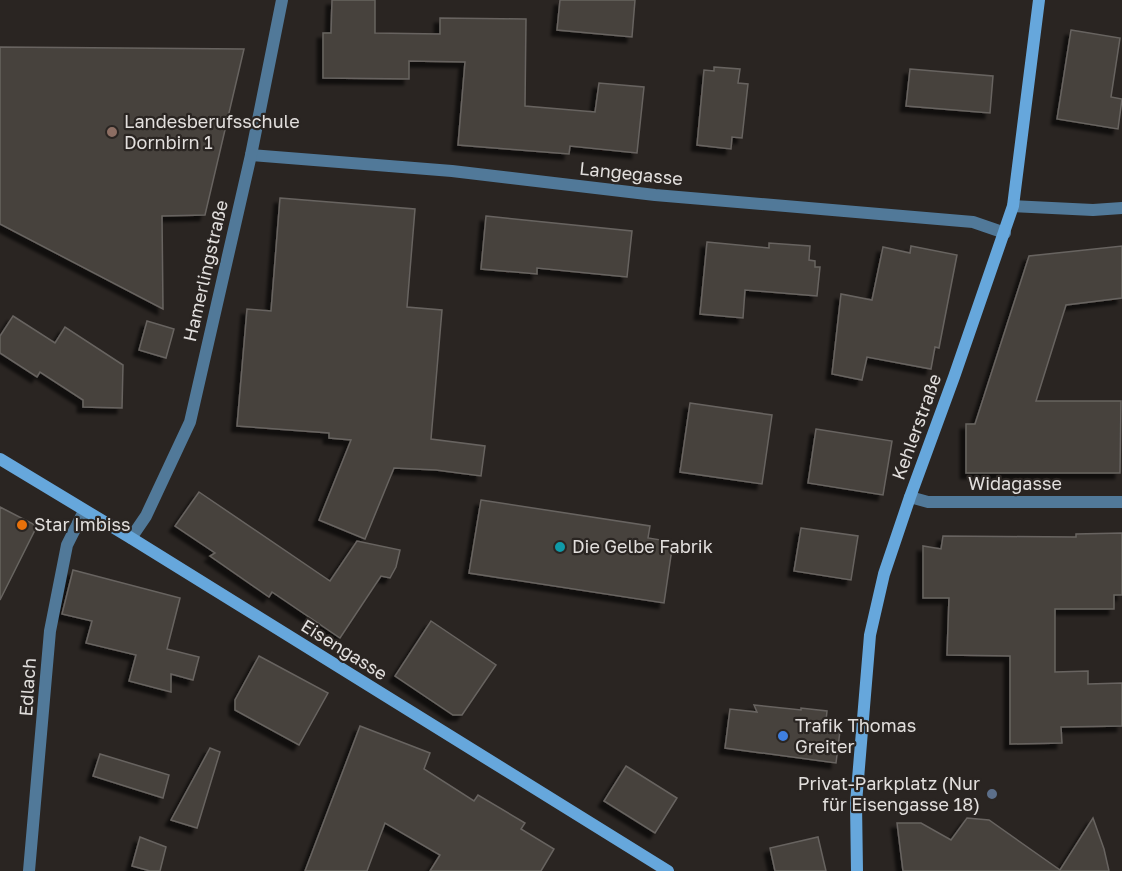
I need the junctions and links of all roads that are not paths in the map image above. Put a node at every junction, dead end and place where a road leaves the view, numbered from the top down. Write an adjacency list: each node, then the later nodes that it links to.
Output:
1 (282, 0): 3 (street, Hamerlingstraße)
2 (1040, 0): 4 (street, Kehlerstraße)
3 (251, 155): 6 (street, Langegasse); 11 (street, Hamerlingstraße)
4 (1013, 206): 5 (street); 6 (street, Kehlerstraße)
5 (1122, 208)
6 (1005, 233): 8 (street, Kehlerstraße)
7 (0, 459): 10 (street, Eisengasse)
8 (910, 497): 9 (street, Widagasse); 14 (street, Kehlerstraße)
9 (1122, 502)
10 (84, 512): 11 (street, Eisengasse); 12 (street, Edlach)
11 (131, 538): 13 (street, Eisengasse)
12 (29, 871)
13 (668, 871)
14 (857, 871)

